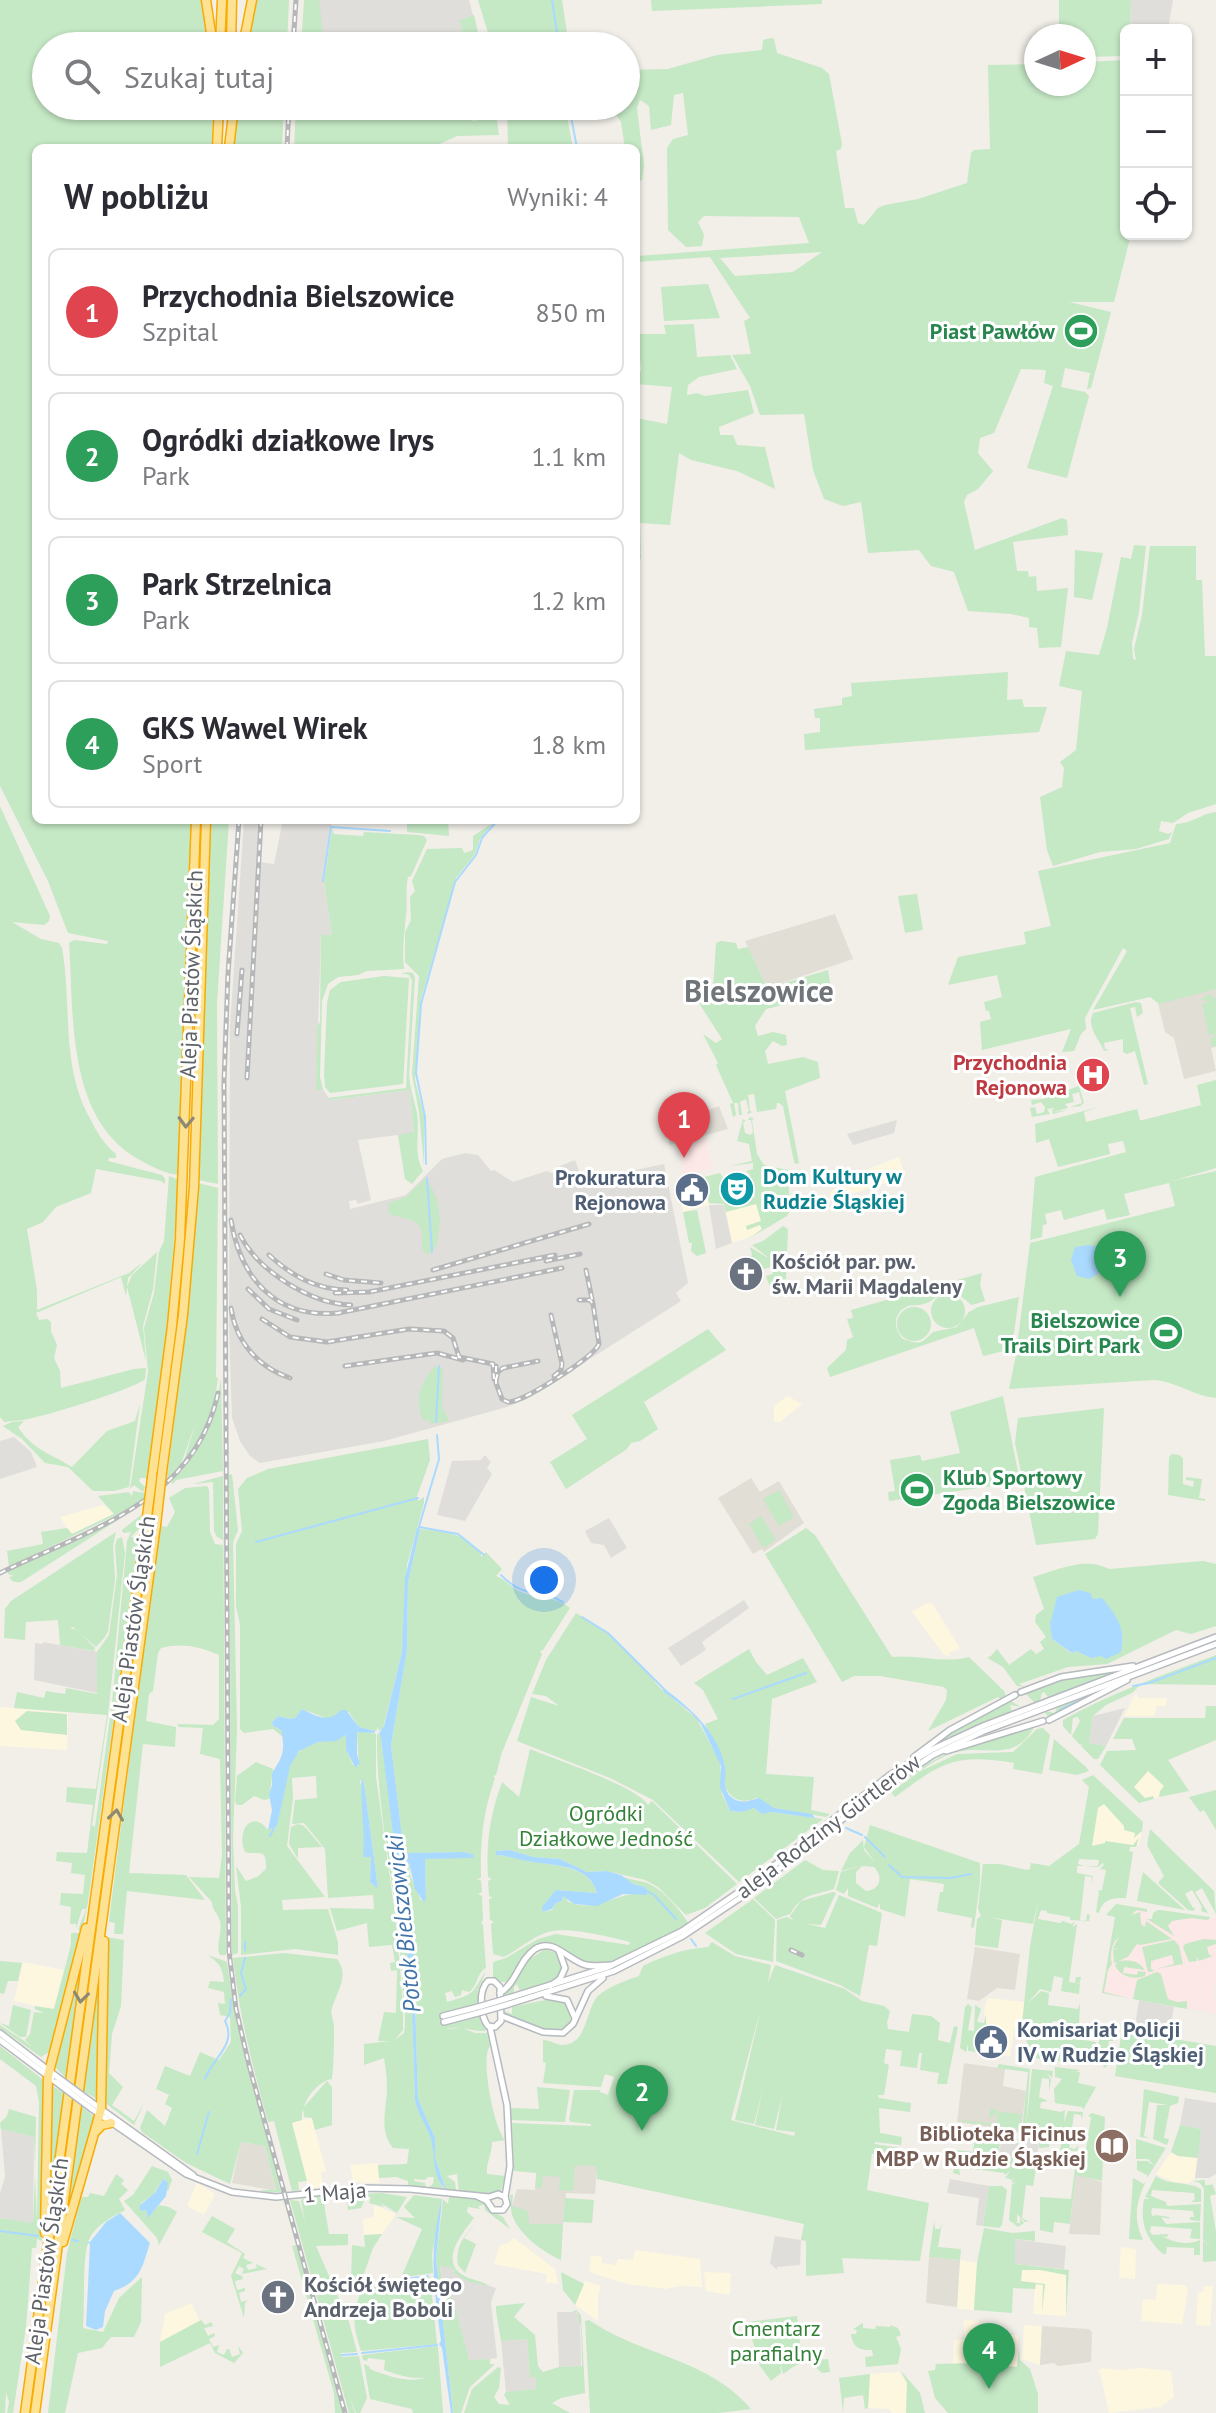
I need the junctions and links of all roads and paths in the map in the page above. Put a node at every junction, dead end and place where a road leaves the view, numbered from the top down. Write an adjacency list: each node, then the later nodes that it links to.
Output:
1 (206, 0): 5 (highway)
2 (222, 0): 6 (highway)
3 (232, 0): 7 (highway)
4 (252, 0): 8 (highway)
5 (211, 32)
6 (221, 32)
7 (231, 32)
8 (246, 32)
9 (218, 120): 11 (highway)
10 (230, 120): 12 (highway)
11 (217, 144)
12 (228, 144)
13 (196, 824): 23 (highway, Aleja Piastów Śląskich, one-way to 23, bridge)
14 (206, 824): 24 (highway, Aleja Piastów Śląskich, one-way to 14, bridge)
15 (1216, 1637): 17 (main road, aleja Rodziny Gürtlerów)
16 (1216, 1644): 18 (main road, aleja Rodziny Gürtlerów)
17 (1150, 1662): 19 (main road, aleja Rodziny Gürtlerów); 22 (main road)
18 (1146, 1670): 19 (main road, aleja Rodziny Gürtlerów); 21 (main road)
19 (1047, 1704): 20 (main road, aleja Rodziny Gürtlerów)
20 (1024, 1713): 21 (main road, aleja Rodziny Gürtlerów); 22 (main road, aleja Rodziny Gürtlerów)
21 (933, 1755): 25 (main road, aleja Rodziny Gürtlerów)
22 (908, 1763): 25 (main road, aleja Rodziny Gürtlerów)
23 (95, 1892): 37 (highway); 49 (highway, Aleja Piastów Śląskich, one-way to 49)
24 (106, 1892): 40 (highway); 50 (highway, Aleja Piastów Śląskich)
25 (693, 1927): 27 (main road, aleja Rodziny Gürtlerów)
26 (559, 1950): 27 (main road); 28 (main road); 29 (main road)
27 (615, 1968): 28 (main road, aleja Rodziny Gürtlerów); 30 (main road, aleja Rodziny Gürtlerów); 33 (main road)
28 (545, 1989): 31 (main road, aleja Rodziny Gürtlerów)
29 (500, 1990): 34 (main road); 34 (main road)
30 (541, 1996): 31 (main road, aleja Rodziny Gürtlerów); 33 (main road)
31 (506, 2002): 32 (main road, aleja Rodziny Gürtlerów, bridge)
32 (444, 2019)
33 (575, 2020): 34 (main road)
34 (497, 2023): 44 (main road)
35 (0, 2033): 38 (main road, 1 Maja)
36 (0, 2040): 39 (main road, 1 Maja)
37 (53, 2051): 38 (highway); 39 (highway)
38 (38, 2061): 39 (main road, 1 Maja)
39 (52, 2076): 40 (main road, 1 Maja, bridge); 49 (highway)
40 (97, 2109): 41 (main road, 1 Maja); 42 (highway); 43 (main road, 1 Maja)
41 (111, 2123): 42 (highway); 43 (main road, 1 Maja)
42 (96, 2131): 50 (highway)
43 (197, 2178): 45 (main road, 1 Maja)
44 (509, 2178): 46 (main road); 47 (main road)
45 (476, 2195): 46 (main road, 1 Maja); 48 (main road, 1 Maja)
46 (495, 2195): 47 (main road); 48 (main road)
47 (505, 2197): 48 (main road)
48 (489, 2203)
49 (44, 2272): 51 (highway, Aleja Piastów Śląskich)
50 (55, 2272): 52 (highway, Aleja Piastów Śląskich)
51 (25, 2413)
52 (35, 2413)

